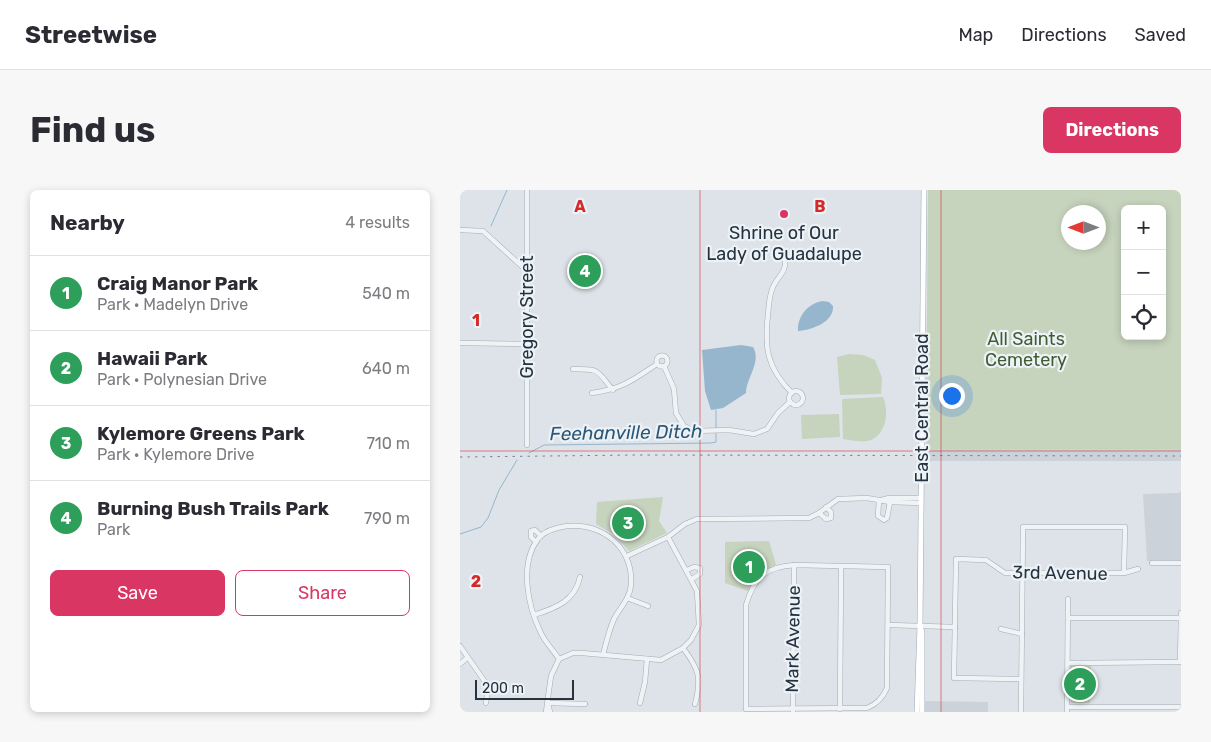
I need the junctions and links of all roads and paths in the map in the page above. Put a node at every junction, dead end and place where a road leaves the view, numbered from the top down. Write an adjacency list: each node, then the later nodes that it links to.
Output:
1 (527, 190): 5 (street, Gregory Street)
2 (924, 190): 17 (main road, East Central Road)
3 (460, 230): 5 (street)
4 (785, 260): 13 (street)
5 (526, 270): 7 (street, Gregory Street)
6 (460, 343): 7 (street)
7 (526, 344): 15 (street, Gregory Street)
8 (657, 364): 9 (street); 9 (street); 11 (street)
9 (664, 366): 14 (street)
10 (573, 368): 11 (street)
11 (613, 390): 12 (street)
12 (592, 392)
13 (792, 393): 14 (street); 14 (street)
14 (790, 402)
15 (527, 445)
16 (879, 500): 17 (street); 18 (street); 18 (street); 19 (street)
17 (921, 501): 18 (street); 43 (main road, East Central Road)
18 (890, 502)
19 (826, 507): 20 (street); 20 (street)
20 (820, 513): 22 (street)
21 (541, 536): 23 (street); 23 (street); 24 (street)
22 (668, 537): 24 (street); 30 (street)
23 (536, 542): 39 (street)
24 (627, 556): 35 (street)
25 (1152, 563): 26 (street)
26 (1181, 563)
27 (794, 565): 28 (street); 65 (street, Mark Avenue); 65 (street)
28 (841, 567): 42 (street); 63 (street)
29 (1138, 569): 31 (street, 3rd Avenue)
30 (687, 570): 34 (street); 34 (street)
31 (1124, 573): 32 (street, 3rd Avenue); 32 (street)
32 (1022, 574): 44 (street, 3rd Avenue); 46 (street)
33 (580, 577): 39 (street)
34 (692, 579): 48 (street)
35 (627, 598): 37 (street); 49 (street)
36 (1068, 599): 40 (street)
37 (648, 606)
38 (1181, 613): 41 (street)
39 (534, 615): 51 (street)
40 (1068, 618): 41 (street); 54 (street)
41 (1181, 618): 53 (street)
42 (889, 625): 43 (street); 63 (street)
43 (920, 625): 44 (street); 68 (main road, East Central Road); 69 (main road, East Central Road)
44 (955, 627): 56 (street)
45 (1001, 629): 46 (street)
46 (1022, 634): 56 (street)
47 (460, 646): 50 (street)
48 (683, 648): 52 (street); 61 (street)
49 (603, 655): 51 (street); 52 (street)
50 (467, 658): 55 (street); 59 (street)
51 (560, 659): 57 (street)
52 (647, 659): 58 (street)
53 (1181, 662): 54 (street)
54 (1068, 663): 64 (street)
55 (460, 664)
56 (1021, 679): 70 (street)
57 (548, 703): 60 (street); 66 (street); 67 (street)
58 (640, 703)
59 (486, 704)
60 (585, 704)
61 (695, 704)
62 (1181, 707): 64 (street)
63 (840, 709): 65 (street)
64 (1068, 709)
65 (792, 710)
66 (546, 712)
67 (550, 712)
68 (917, 712)
69 (922, 712)
70 (1021, 712)

